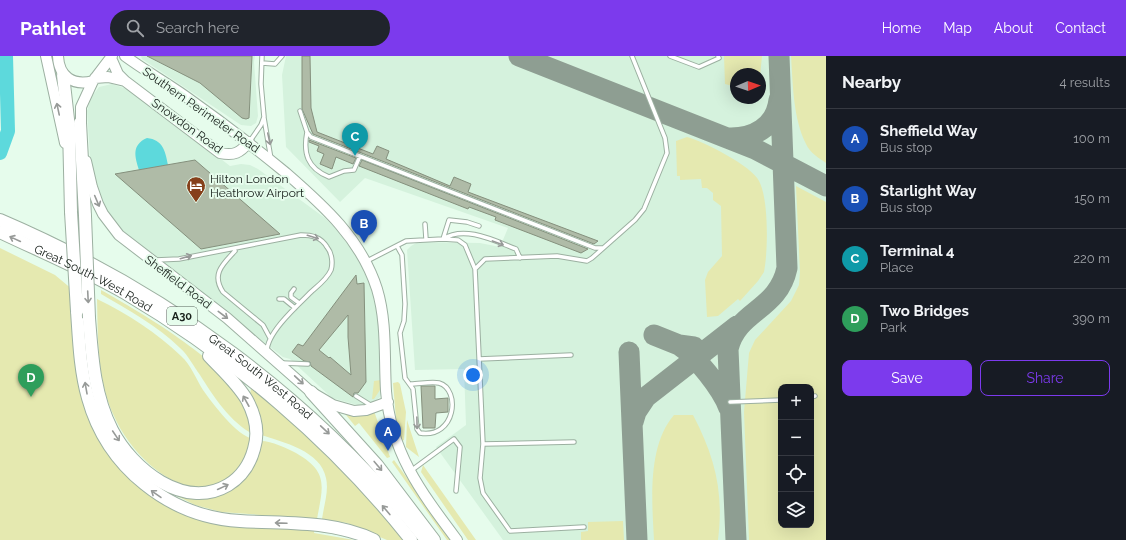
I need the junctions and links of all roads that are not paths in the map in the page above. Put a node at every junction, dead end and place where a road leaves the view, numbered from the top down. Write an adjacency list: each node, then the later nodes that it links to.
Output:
1 (46, 56): 21 (street, one-way to 1)
2 (58, 56): 11 (street)
3 (125, 56): 18 (street, Southern Perimeter Road)
4 (262, 56): 10 (lane)
5 (282, 56): 10 (lane)
6 (632, 56): 29 (lane)
7 (670, 56): 8 (lane)
8 (718, 56)
9 (112, 57): 12 (street, Sheffield Road); 13 (street, Snowdon Road)
10 (262, 63): 15 (lane)
11 (63, 75): 12 (street, Snowdon Road); 21 (highway)
12 (94, 79): 13 (street, Snowdon Road); 16 (street, Sheffield Road)
13 (125, 81): 18 (street, Snowdon Road)
14 (300, 111): 17 (lane)
15 (264, 117): 18 (lane); 20 (lane, one-way to 20)
16 (80, 123): 31 (street, Sheffield Road, one-way to 31); 39 (highway, one-way to 39, bridge)
17 (307, 132): 19 (lane); 19 (lane)
18 (248, 142): 20 (street, Southern Perimeter Road)
19 (360, 156): 29 (lane)
20 (271, 161): 33 (street, Southern Perimeter Road)
21 (70, 175): 58 (highway, one-way to 21, bridge)
22 (0, 220): 60 (highway, Great South West Road / A30, one-way to 60)
23 (425, 224): 26 (lane)
24 (479, 226): 27 (lane)
25 (0, 232): 39 (highway, Great South-West Road / A30, one-way to 25)
26 (426, 239): 27 (lane); 28 (lane)
27 (443, 239): 32 (lane, one-way to 32); 34 (lane)
28 (397, 246): 33 (lane); 46 (lane)
29 (603, 248): 32 (lane)
30 (234, 251): 40 (lane)
31 (147, 258): 37 (lane, one-way to 37); 41 (street, Sheffield Road, one-way to 41)
32 (520, 258): 34 (lane)
33 (366, 262): 50 (street, Southern Perimeter Road)
34 (475, 269): 43 (lane)
35 (294, 289): 37 (lane)
36 (279, 299): 38 (lane)
37 (299, 303): 38 (lane)
38 (295, 308): 40 (lane)
39 (185, 331): 59 (highway, Great South-West Road / A30, one-way to 39)
40 (270, 338): 41 (lane)
41 (266, 351): 44 (street, Sheffield Road)
42 (571, 355): 43 (lane)
43 (479, 359): 54 (lane)
44 (281, 363): 45 (lane); 47 (street, Sheffield Road, one-way to 47)
45 (308, 364)
46 (411, 384): 46 (lane, one-way to 46)
47 (311, 392): 52 (street, Sheffield Road); 61 (highway, one-way to 61)
48 (356, 396): 52 (lane)
49 (778, 400): 51 (lane)
50 (388, 402): 52 (street, Sheffield Road); 55 (street, Southern Perimeter Road)
51 (730, 402)
52 (374, 408)
53 (574, 442): 54 (lane)
54 (482, 444): 57 (lane)
55 (409, 472): 56 (lane); 62 (street, Southern Perimeter Road)
56 (456, 491)
57 (584, 527)
58 (374, 540)
59 (411, 540)
60 (426, 540)
61 (434, 540)
62 (456, 540)

